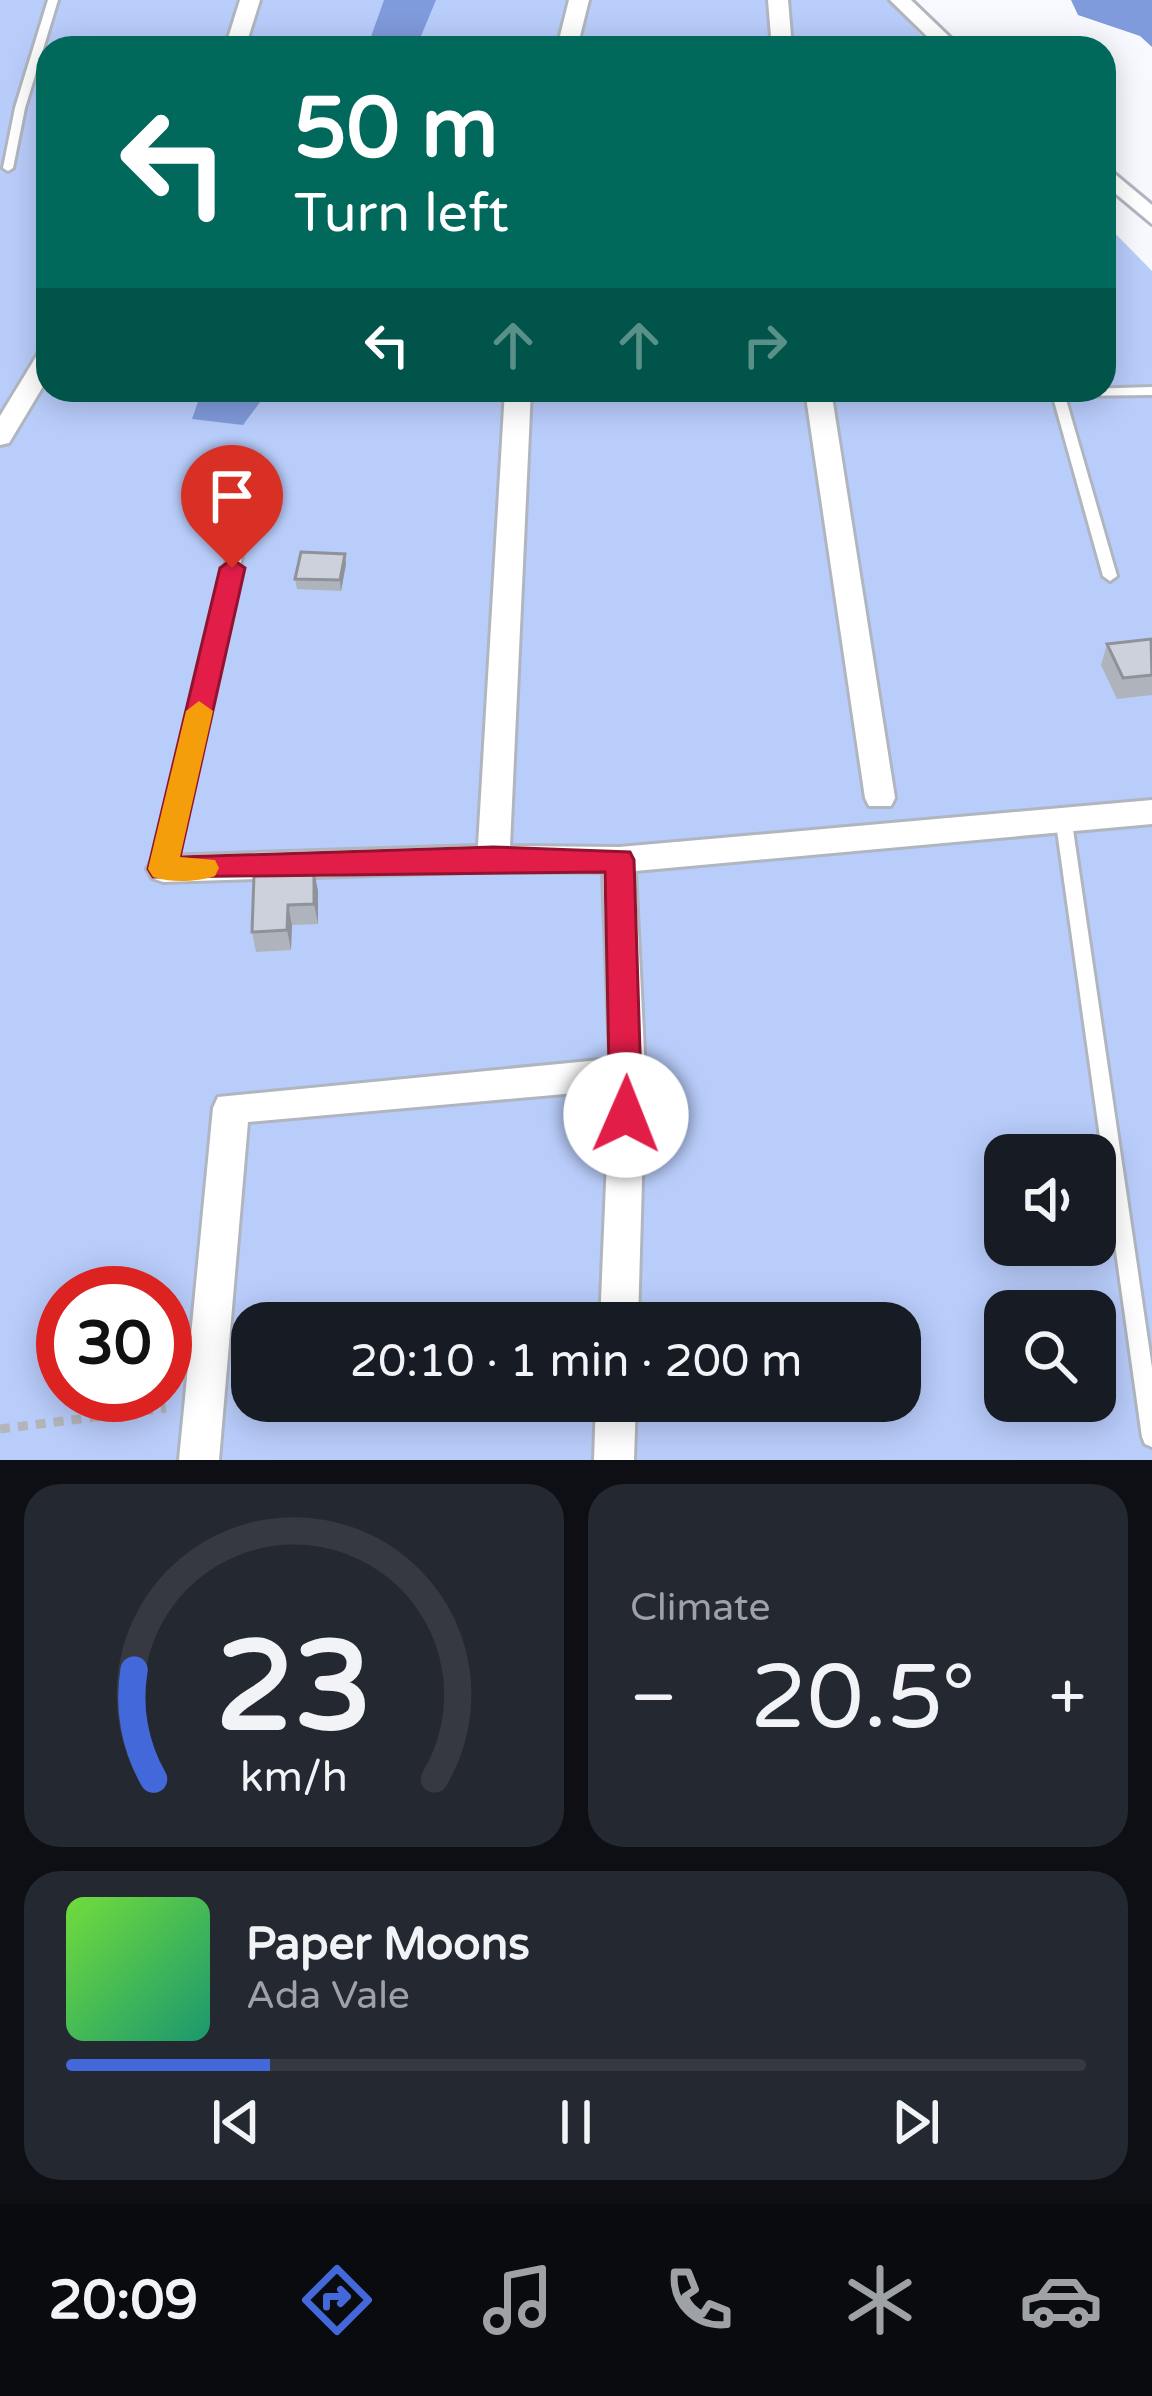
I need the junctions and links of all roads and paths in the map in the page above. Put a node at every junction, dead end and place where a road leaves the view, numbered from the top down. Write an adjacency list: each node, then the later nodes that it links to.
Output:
1 (52, 0): 6 (lane)
2 (250, 0): 7 (street)
3 (579, 0): 8 (street)
4 (778, 0): 9 (street)
5 (900, 0): 10 (street)
6 (43, 36)
7 (239, 36)
8 (570, 36)
9 (781, 36)
10 (938, 36)
11 (36, 61): 12 (lane)
12 (8, 168)
13 (1116, 183): 14 (street)
14 (1152, 217)
15 (36, 378): 21 (street)
16 (1116, 392): 17 (lane)
17 (1152, 392)
18 (517, 402): 27 (street)
19 (820, 402): 24 (street)
20 (1060, 402): 23 (lane)
21 (0, 437)
22 (252, 482): 29 (lane)
23 (1110, 577)
24 (880, 798)
25 (1152, 812): 26 (street)
26 (1064, 823): 28 (street); 35 (lane)
27 (493, 858): 28 (street); 29 (street)
28 (620, 860): 30 (street)
29 (163, 869)
30 (628, 1073): 31 (street); 32 (street)
31 (620, 1302)
32 (203, 1404): 34 (path); 36 (street)
33 (615, 1422): 37 (street)
34 (0, 1429)
35 (1152, 1438)
36 (200, 1460)
37 (614, 1460)

